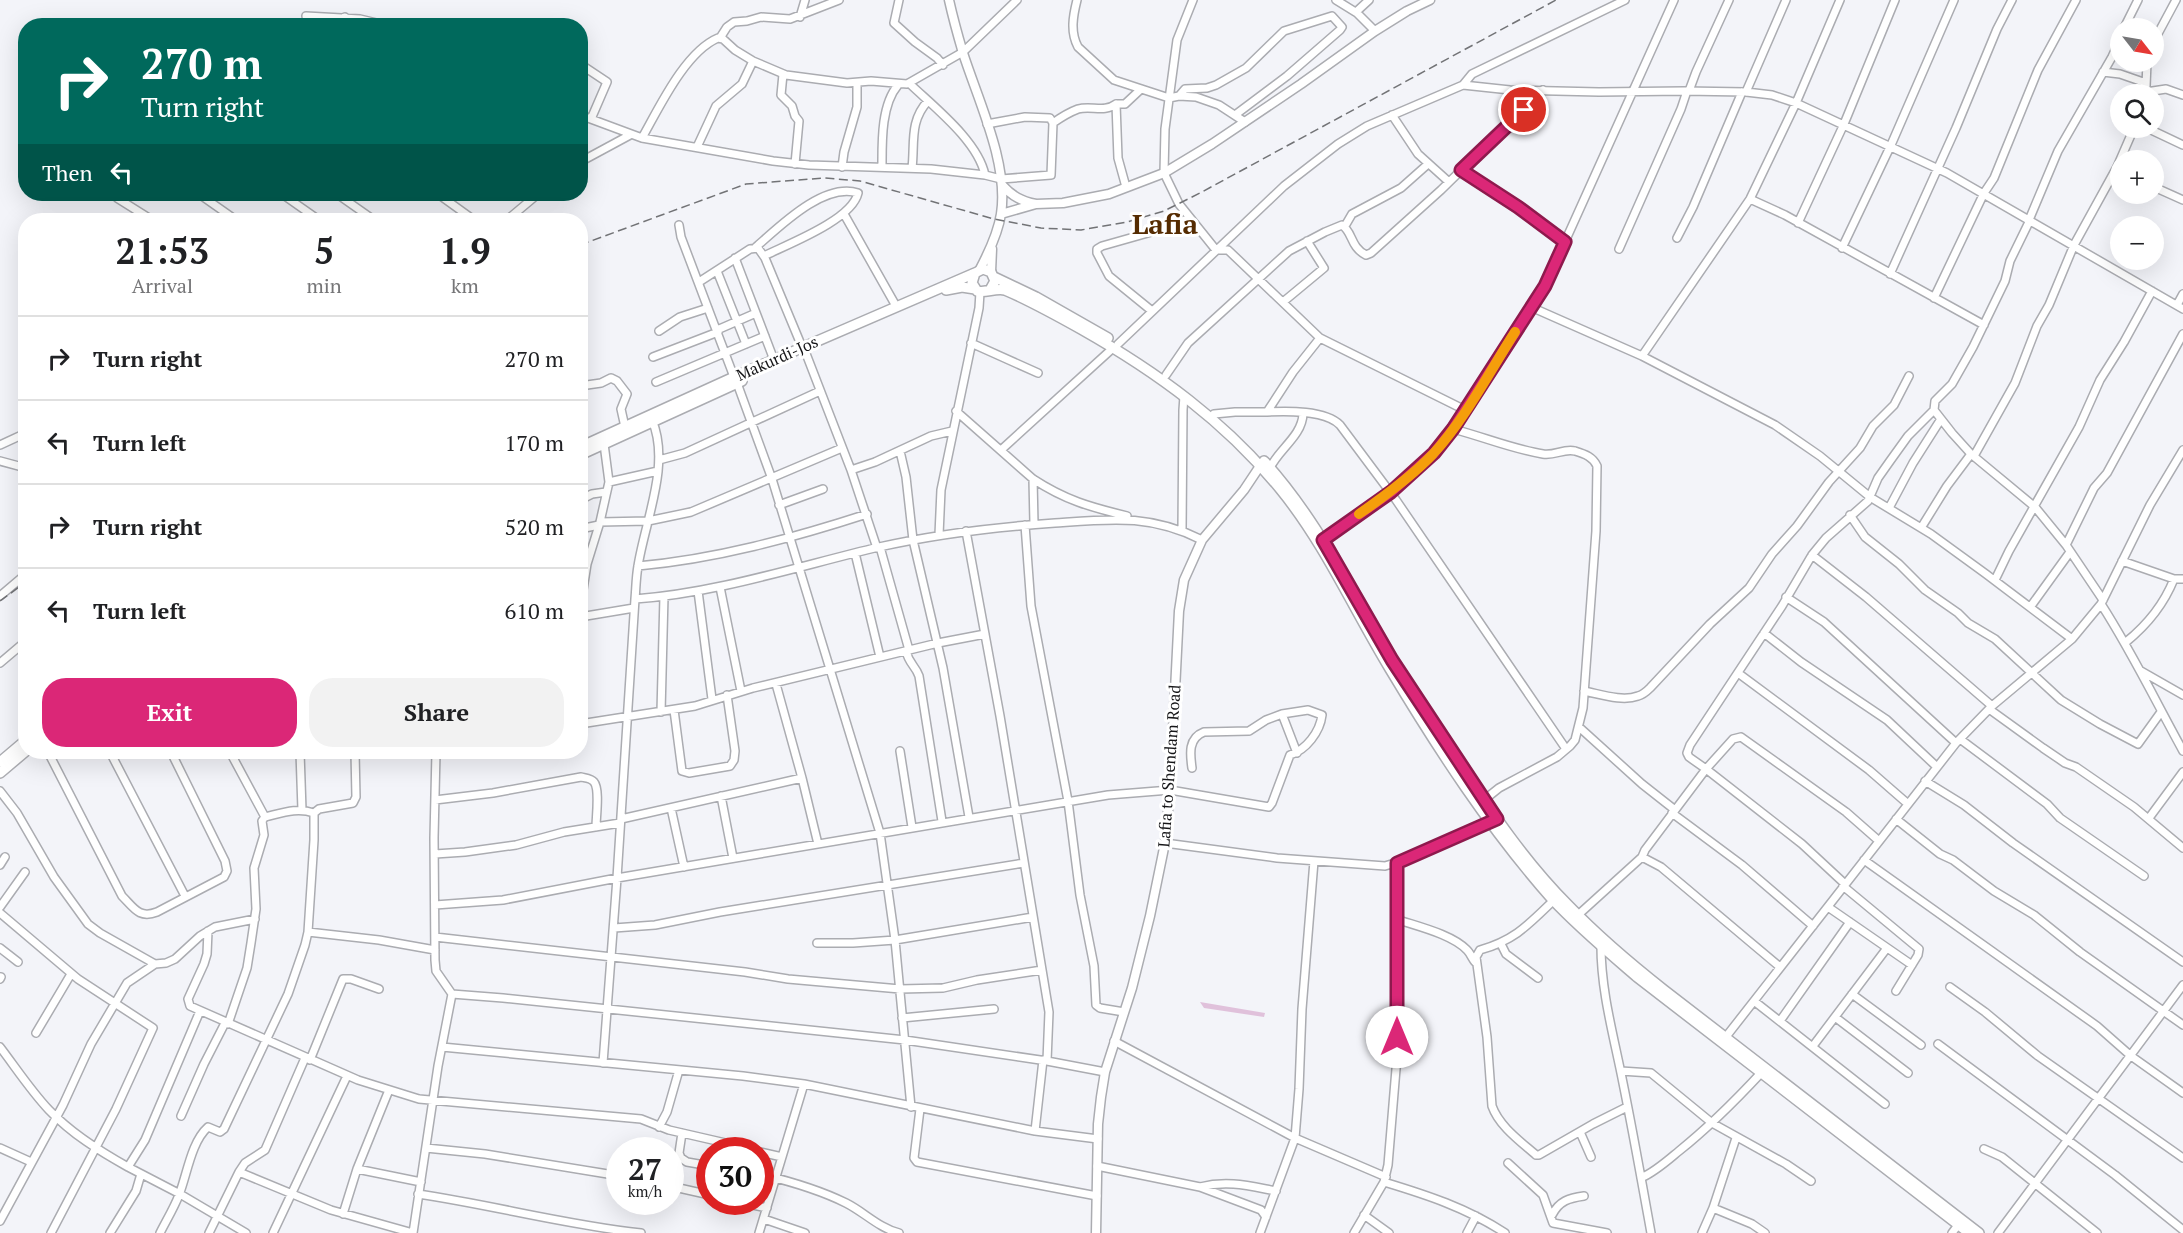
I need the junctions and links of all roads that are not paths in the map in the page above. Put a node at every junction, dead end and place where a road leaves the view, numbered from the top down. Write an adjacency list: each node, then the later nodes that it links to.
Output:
1 (805, 0): 25 (street)
2 (839, 0): 25 (street)
3 (899, 0): 34 (street)
4 (949, 0): 31 (main road)
5 (1017, 0): 31 (street)
6 (1077, 0): 44 (street)
7 (1193, 0): 52 (street)
8 (1336, 0): 22 (street)
9 (1369, 0): 22 (street)
10 (1430, 0): 29 (main road)
11 (1625, 0): 43 (street)
12 (1674, 0): 48 (street)
13 (1730, 0): 47 (street)
14 (1786, 0): 49 (street)
15 (1839, 0): 54 (street)
16 (1895, 0): 63 (street)
17 (1954, 0): 68 (street)
18 (2012, 0): 76 (street)
19 (2076, 0): 85 (street)
20 (2138, 0): 27 (street)
21 (2176, 0): 28 (street)
22 (1356, 12): 29 (street)
23 (306, 16): 24 (street)
24 (345, 17): 26 (street)
25 (800, 17): 30 (street)
26 (350, 18)
27 (2129, 18)
28 (2164, 22)
29 (1375, 31): 60 (main road)
30 (720, 38): 33 (street); 66 (street)
31 (963, 52): 34 (street); 62 (main road)
32 (2110, 58): 36 (street)
33 (753, 61): 38 (street); 69 (street)
34 (943, 65): 41 (street)
35 (588, 69): 59 (street)
36 (2103, 72): 40 (street); 104 (street)
37 (2147, 72): 40 (street)
38 (783, 74): 39 (street); 71 (street)
39 (857, 83): 42 (street); 73 (street)
40 (2146, 83)
41 (910, 84): 42 (street); 53 (street)
42 (898, 85): 74 (street)
43 (1463, 85): 46 (street); 57 (street)
44 (1141, 89): 52 (street); 55 (street)
45 (2164, 89): 50 (street)
46 (1543, 90): 48 (street); 77 (street)
47 (1688, 91): 48 (street); 49 (street); 115 (street)
48 (1632, 92): 111 (street)
49 (1744, 92): 54 (street); 108 (street)
50 (2183, 95)
51 (1179, 96): 52 (street); 56 (street); 56 (street)
52 (1169, 98): 78 (street)
53 (927, 101): 75 (street); 79 (street)
54 (1796, 103): 63 (street); 86 (street)
55 (1116, 104): 61 (street); 83 (street)
56 (1236, 115): 60 (street)
57 (1392, 115): 72 (street); 116 (street)
58 (588, 118): 59 (street)
59 (591, 119): 64 (street)
60 (1245, 122): 78 (main road)
61 (1053, 123): 62 (street); 80 (street)
62 (987, 124): 80 (main road)
63 (1844, 124): 68 (street); 105 (street)
64 (630, 135): 66 (street); 70 (street)
65 (2164, 136): 67 (street)
66 (642, 138): 69 (street)
67 (2183, 144)
68 (1891, 145): 76 (street); 114 (street)
69 (697, 147): 71 (street)
70 (588, 158)
71 (795, 164): 73 (street)
72 (1428, 164): 81 (street); 107 (street)
73 (842, 167): 74 (street)
74 (882, 167): 75 (street)
75 (912, 168): 79 (street)
76 (1936, 168): 85 (street); 121 (street)
77 (1461, 170): 81 (street); 111 (street)
78 (1164, 173): 83 (main road); 103 (street)
79 (985, 175): 80 (street)
80 (1001, 182): 94 (main road); 102 (main road)
81 (1449, 182): 107 (street)
82 (2110, 183): 112 (street)
83 (1126, 187): 94 (main road)
84 (2164, 191): 87 (street)
85 (1984, 193): 104 (street); 128 (street)
86 (1750, 199): 105 (street); 148 (street)
87 (2183, 200)
88 (122, 201): 95 (street)
89 (209, 201): 96 (street)
90 (292, 201): 97 (street)
91 (353, 201): 98 (street)
92 (448, 201): 99 (street)
93 (529, 201): 100 (street)
94 (1036, 204): 102 (main road)
95 (141, 213)
96 (226, 213)
97 (309, 213)
98 (366, 213)
99 (464, 213)
100 (515, 213)
101 (844, 214): 113 (street); 117 (street); 130 (street)
102 (1001, 214): 109 (main road)
103 (1190, 218): 116 (street); 134 (street)
104 (2030, 220): 112 (street); 137 (street)
105 (1798, 223): 114 (street)
106 (679, 225): 124 (street)
107 (1345, 226): 110 (street)
108 (1677, 238)
109 (993, 241): 120 (main road); 122 (main road)
110 (1307, 241): 123 (street); 129 (street)
111 (1565, 242): 131 (street)
112 (2074, 245): 126 (street); 180 (street)
113 (756, 247): 117 (street); 118 (street)
114 (1842, 248): 121 (street)
115 (1619, 249)
116 (1216, 250): 123 (street); 134 (street)
117 (764, 256): 146 (street)
118 (735, 258): 119 (street); 135 (street)
119 (717, 271): 124 (street); 136 (street)
120 (977, 271): 122 (highway); 125 (highway); 130 (highway, Makurdi-Jos)
121 (1890, 274): 128 (street)
122 (993, 275): 125 (highway); 145 (highway)
123 (1259, 279): 129 (street); 152 (street)
124 (699, 282): 133 (street)
125 (982, 290): 143 (street); 145 (highway, Makurdi-Jos); 146 (highway, Makurdi-Jos)
126 (2152, 291): 132 (street); 197 (street)
127 (2183, 294): 132 (street)
128 (1934, 298): 137 (street)
129 (1283, 302): 142 (street)
130 (896, 306): 146 (highway, Makurdi-Jos)
131 (1532, 307): 148 (street); 159 (street)
132 (2180, 307)
133 (708, 308): 138 (street); 139 (street)
134 (1152, 311): 145 (street)
135 (756, 313): 136 (street); 141 (street)
136 (737, 321): 139 (street); 144 (street)
137 (1984, 325): 160 (street)
138 (659, 331)
139 (717, 331): 147 (street); 149 (street)
140 (2183, 334): 215 (street)
141 (765, 336): 144 (street); 150 (street)
142 (1320, 338): 159 (street); 162 (street)
143 (971, 343): 151 (street); 161 (street)
144 (746, 344): 147 (street)
145 (1115, 346): 152 (highway); 158 (highway); 176 (street)
146 (803, 349): 150 (highway, Makurdi-Jos); 154 (highway, Makurdi-Jos); 157 (street)
147 (725, 352): 154 (street); 155 (street)
148 (1642, 356): 187 (street)
149 (653, 357)
150 (774, 360): 154 (highway, Makurdi-Jos)
151 (1038, 373)
152 (1166, 375): 163 (highway)
153 (1910, 376): 187 (street)
154 (736, 380): 165 (highway, Makurdi-Jos); 167 (street)
155 (656, 382)
156 (588, 384): 168 (street)
157 (820, 391): 167 (street); 175 (street)
158 (1185, 396): 184 (highway); 208 (street)
159 (1466, 410): 169 (street)
160 (1934, 410): 166 (street); 195 (street)
161 (956, 411): 170 (street); 176 (street)
162 (1267, 412): 163 (street); 164 (street)
163 (1214, 414): 184 (highway)
164 (1303, 414): 184 (street); 193 (street)
165 (652, 419): 168 (highway, Makurdi-Jos); 173 (highway, Makurdi-Jos); 181 (street)
166 (1941, 419): 180 (street); 198 (street)
167 (751, 422): 181 (street); 188 (street)
168 (625, 427): 172 (highway, Makurdi-Jos)
169 (1453, 429): 193 (street); 252 (street)
170 (952, 431): 179 (street); 210 (street)
171 (18, 437): 174 (street)
172 (588, 443)
173 (604, 444): 178 (highway, Makurdi-Jos); 190 (street)
174 (0, 445)
175 (842, 448): 185 (street); 188 (street)
176 (1001, 450): 189 (street)
177 (2183, 450): 221 (street)
178 (588, 451)
179 (900, 451): 185 (street); 212 (street)
180 (1973, 455): 197 (street); 207 (street)
181 (659, 460): 186 (street)
182 (0, 461): 183 (street)
183 (18, 466)
184 (1267, 466): 213 (main road, Lafia to Shendam Road); 214 (highway); 304 (highway)
185 (851, 470): 199 (street)
186 (658, 471): 190 (street); 202 (street)
187 (1840, 472): 195 (street); 252 (street)
188 (771, 479): 196 (street); 202 (street)
189 (1034, 479): 201 (street); 204 (street)
190 (609, 482): 192 (street)
191 (823, 489): 196 (street)
192 (606, 492): 194 (street); 203 (street)
193 (1391, 492): 214 (street); 266 (street)
194 (588, 496)
195 (1870, 497): 198 (street); 200 (street)
196 (779, 505): 211 (street)
197 (2035, 507): 215 (street); 225 (street)
198 (1889, 508): 207 (street)
199 (867, 514): 211 (street); 216 (street)
200 (1850, 516): 219 (street); 249 (street)
201 (1137, 519): 204 (street); 208 (street)
202 (648, 521): 203 (street); 222 (street)
203 (599, 523): 206 (street); 220 (street)
204 (1035, 524): 205 (street)
205 (1025, 525): 209 (street); 291 (street)
206 (588, 526)
207 (1921, 528): 225 (street)
208 (1182, 530): 213 (street)
209 (966, 531): 210 (street); 238 (street)
210 (939, 535): 212 (street)
211 (790, 538): 222 (street); 223 (street)
212 (913, 540): 216 (street); 241 (street)
213 (1202, 540): 286 (main road, Lafia to Shendam Road)
214 (1323, 540): 290 (highway)
215 (2066, 545): 217 (street)
216 (879, 547): 218 (street); 243 (street)
217 (2070, 552): 233 (street); 234 (street)
218 (855, 553): 223 (street); 244 (street)
219 (1812, 555): 231 (street); 256 (street)
220 (588, 561)
221 (2122, 561): 224 (street); 233 (street)
222 (638, 566): 232 (street)
223 (799, 567): 227 (street); 246 (street)
224 (2180, 578): 240 (street)
225 (1995, 580): 234 (street)
226 (18, 581): 229 (street)
227 (720, 587): 228 (street); 251 (street)
228 (698, 591): 230 (street); 255 (street)
229 (0, 596)
230 (664, 596): 232 (street); 258 (street)
231 (1786, 597): 237 (street); 264 (street)
232 (635, 599): 235 (street)
233 (2102, 602): 239 (street); 240 (street)
234 (2031, 606): 239 (street)
235 (634, 608): 236 (street); 261 (street)
236 (588, 616)
237 (1764, 633): 248 (street); 279 (street)
238 (985, 634): 241 (street); 295 (street)
239 (2072, 639): 249 (street)
240 (2126, 642): 247 (street)
241 (938, 643): 243 (street); 299 (street)
242 (18, 648): 245 (street)
243 (908, 650): 244 (street); 303 (street)
244 (880, 657): 246 (street)
245 (0, 663)
246 (831, 670): 250 (street); 307 (street)
247 (2141, 671): 254 (street); 259 (street)
248 (1738, 673): 281 (street); 292 (street)
249 (2032, 674): 256 (street); 259 (street)
250 (776, 684): 251 (street); 284 (street)
251 (741, 691): 253 (street)
252 (1584, 691): 263 (street)
253 (727, 695): 255 (street); 257 (street)
254 (2183, 695)
255 (712, 699): 257 (street)
256 (1990, 708): 264 (street); 300 (street)
257 (674, 710): 258 (street)
258 (661, 712): 261 (street)
259 (2161, 712): 268 (street)
260 (1282, 714): 269 (street); 269 (street); 280 (street)
261 (627, 716): 262 (street); 302 (street)
262 (588, 723)
263 (1579, 727): 266 (street); 296 (street)
264 (1958, 741): 279 (street); 323 (street)
265 (18, 747): 278 (highway)
266 (1566, 749): 290 (street)
267 (900, 751): 306 (street)
268 (2183, 751)
269 (1297, 753): 286 (street)
270 (18, 758): 283 (highway)
271 (52, 759): 327 (street)
272 (114, 759): 327 (street)
273 (174, 759): 327 (street)
274 (234, 759): 298 (street)
275 (300, 759): 294 (street)
276 (355, 759): 297 (street)
277 (436, 759): 289 (street)
278 (0, 762)
279 (1937, 767): 285 (street)
280 (1192, 768)
281 (1706, 769): 296 (street); 308 (street); 325 (street)
282 (2183, 772): 300 (street)
283 (0, 773)
284 (802, 778): 288 (street); 310 (street)
285 (1925, 782): 292 (street); 356 (street)
286 (1170, 790): 291 (street); 309 (main road, Lafia to Shendam Road)
287 (0, 791): 357 (street)
288 (721, 796): 293 (street); 315 (street)
289 (435, 800): 305 (street); 312 (street)
290 (1484, 800): 304 (highway)
291 (1068, 801): 295 (street); 376 (street)
292 (1908, 804): 301 (street)
293 (671, 808): 302 (street); 321 (street)
294 (302, 810): 297 (street); 298 (street)
295 (1015, 810): 299 (street); 318 (street)
296 (1673, 812): 314 (street); 338 (street)
297 (314, 813): 341 (street)
298 (265, 817): 335 (street)
299 (969, 817): 303 (street)
300 (2148, 818): 311 (street)
301 (1896, 819): 308 (street); 377 (street)
302 (620, 821): 305 (street); 324 (street)
303 (942, 821): 306 (street)
304 (1494, 821): 319 (street); 328 (highway); 333 (highway)
305 (596, 827): 312 (street)
306 (912, 827): 307 (street)
307 (880, 833): 310 (street); 326 (street)
308 (1879, 841): 316 (street)
309 (1165, 843): 317 (street); 376 (main road, Lafia to Shendam Road)
310 (818, 844): 315 (street)
311 (2183, 848)
312 (435, 854): 329 (street)
313 (5, 857): 320 (street)
314 (1642, 857): 333 (street); 360 (street)
315 (733, 858): 321 (street)
316 (1864, 860): 325 (street); 393 (street)
317 (1314, 861): 319 (street); 423 (street)
318 (1024, 863): 326 (street); 334 (street)
319 (1397, 863): 336 (street)
320 (0, 865)
321 (684, 867): 324 (street)
322 (25, 872): 330 (street)
323 (2144, 876)
324 (617, 878): 329 (street); 339 (street)
325 (1844, 885): 331 (street); 359 (street)
326 (888, 886): 339 (street); 344 (street)
327 (184, 896)
328 (1554, 900): 347 (street); 348 (highway)
329 (435, 905): 343 (street)
330 (0, 907)
331 (1828, 907): 337 (street); 338 (street)
332 (0, 913): 362 (street)
333 (1578, 915): 384 (highway)
334 (1033, 916): 344 (street); 361 (street)
335 (255, 919): 340 (street); 381 (street)
336 (1396, 920): 351 (street); 446 (street)
337 (1850, 922): 350 (street); 380 (street)
338 (1813, 926): 360 (street)
339 (614, 928): 354 (street)
340 (208, 931): 342 (street); 345 (street)
341 (308, 932): 352 (street); 386 (street)
342 (200, 936): 345 (street); 357 (street)
343 (435, 937): 352 (street); 354 (street)
344 (895, 940): 346 (street); 367 (street)
345 (207, 942): 375 (street)
346 (817, 943)
347 (1501, 944): 353 (street); 363 (street)
348 (1600, 946): 398 (street); 401 (highway)
349 (0, 948): 355 (street)
350 (1887, 948): 359 (street); 370 (street)
351 (1466, 949): 353 (street); 358 (street)
352 (435, 950): 369 (street)
353 (1480, 950): 358 (street)
354 (612, 957): 367 (street); 374 (street)
355 (18, 962)
356 (2183, 962)
357 (155, 964): 372 (street)
358 (1476, 964): 420 (street)
359 (1912, 965): 368 (street)
360 (1780, 967): 371 (street)
361 (1042, 970): 367 (street); 395 (street)
362 (71, 974): 372 (street); 383 (street)
363 (1538, 978)
364 (2183, 985): 377 (street)
365 (1950, 987): 406 (street)
366 (379, 989): 394 (street)
367 (900, 989): 379 (street)
368 (1896, 991)
369 (452, 994): 374 (street); 391 (street)
370 (1852, 994): 378 (street); 389 (street)
371 (1754, 1001): 380 (street); 384 (street)
372 (114, 1003): 413 (street); 428 (street)
373 (994, 1009): 379 (street)
374 (608, 1010): 385 (street); 396 (street)
375 (200, 1011): 381 (street); 439 (street)
376 (1124, 1011): 387 (main road, Lafia to Shendam Road)
377 (2164, 1012): 382 (street); 393 (street)
378 (1835, 1017): 392 (street); 400 (street)
379 (902, 1018): 385 (street)
380 (1780, 1021): 392 (street)
381 (226, 1024): 386 (street); 412 (street)
382 (2183, 1025)
383 (36, 1033)
384 (1725, 1038): 421 (highway)
385 (906, 1040): 395 (street); 409 (street)
386 (265, 1041): 394 (street); 453 (street)
387 (1114, 1041): 399 (main road, Lafia to Shendam Road); 423 (street)
388 (1938, 1044): 426 (street)
389 (1921, 1045)
390 (0, 1047): 413 (street)
391 (442, 1047): 396 (street); 407 (street)
392 (1813, 1047): 408 (street)
393 (2131, 1056): 405 (street); 406 (street)
394 (308, 1059): 402 (street); 441 (street)
395 (1045, 1061): 399 (street); 418 (street)
396 (603, 1064): 397 (street)
397 (679, 1070): 403 (street); 414 (street)
398 (1621, 1071): 410 (street); 415 (street)
399 (1106, 1072): 425 (main road, Lafia to Shendam Road)
400 (1908, 1072)
401 (1761, 1073): 415 (street); 421 (highway)
402 (347, 1076): 404 (street); 454 (street)
403 (804, 1084): 409 (street); 432 (street)
404 (389, 1090): 407 (street); 440 (street)
405 (2183, 1092)
406 (2099, 1099): 426 (street); 434 (street)
407 (433, 1101): 416 (street); 429 (street)
408 (1885, 1104)
409 (910, 1107): 411 (street)
410 (1628, 1107): 420 (street); 445 (street)
411 (920, 1109): 418 (street); 456 (street)
412 (182, 1116)
413 (56, 1117): 428 (street); 435 (street)
414 (664, 1117): 416 (street); 417 (street)
415 (1712, 1123): 424 (street); 445 (street)
416 (659, 1126): 417 (street)
417 (669, 1130): 419 (street)
418 (1035, 1131): 425 (street)
419 (682, 1132): 422 (street); 436 (street)
420 (1580, 1132): 433 (street)
421 (1844, 1133): 468 (highway); 493 (highway)
422 (702, 1137)
423 (1295, 1138): 446 (street); 452 (street)
424 (1736, 1138): 447 (street); 458 (street)
425 (1098, 1139): 438 (main road, Lafia to Shendam Road)
426 (2068, 1140): 450 (street); 469 (street)
427 (0, 1148): 435 (street)
428 (95, 1148): 439 (street); 471 (street)
429 (426, 1148): 443 (street); 448 (street)
430 (1984, 1149): 450 (street)
431 (774, 1155): 432 (street)
432 (782, 1157): 444 (street)
433 (1591, 1157)
434 (2183, 1158)
435 (31, 1162): 467 (street)
436 (696, 1163)
437 (1508, 1163): 463 (street)
438 (1097, 1166): 451 (street); 456 (main road, Lafia to Shendam Road)
439 (128, 1167): 442 (street)
440 (357, 1169): 448 (street); 459 (street)
441 (239, 1172): 454 (street); 460 (street)
442 (141, 1174): 453 (street); 472 (street)
443 (606, 1174)
444 (775, 1178): 449 (street); 481 (street)
445 (1641, 1178): 489 (street)
446 (1385, 1180): 462 (street); 464 (street)
447 (1811, 1181)
448 (421, 1182): 455 (street)
449 (774, 1182)
450 (2035, 1185): 494 (street); 495 (street)
451 (1200, 1187): 452 (street); 465 (street)
452 (1276, 1191): 465 (street)
453 (180, 1194): 460 (street); 473 (street)
454 (293, 1194): 459 (street); 476 (street)
455 (418, 1194): 477 (street); 478 (street)
456 (1097, 1196): 482 (main road, Lafia to Shendam Road)
457 (1584, 1196): 463 (street)
458 (1713, 1208): 490 (street); 491 (street)
459 (343, 1214): 477 (street)
460 (217, 1215): 474 (street); 475 (street)
461 (765, 1215): 466 (street)
462 (1364, 1215): 484 (street); 485 (street)
463 (1552, 1215): 470 (street)
464 (1476, 1216): 486 (street); 487 (street)
465 (1266, 1217): 483 (street)
466 (764, 1219): 479 (street); 480 (street)
467 (0, 1221)
468 (1955, 1229): 492 (highway)
469 (2183, 1230)
470 (1580, 1231): 488 (street)
471 (51, 1233)
472 (110, 1233)
473 (160, 1233)
474 (208, 1233)
475 (246, 1233)
476 (273, 1233)
477 (413, 1233)
478 (641, 1233)
479 (759, 1233)
480 (805, 1233)
481 (899, 1233)
482 (1096, 1233)
483 (1260, 1233)
484 (1354, 1233)
485 (1389, 1233)
486 (1467, 1233)
487 (1505, 1233)
488 (1607, 1233)
489 (1651, 1233)
490 (1702, 1233)
491 (1765, 1233)
492 (1969, 1233)
493 (1979, 1233)
494 (1998, 1233)
495 (2097, 1233)

